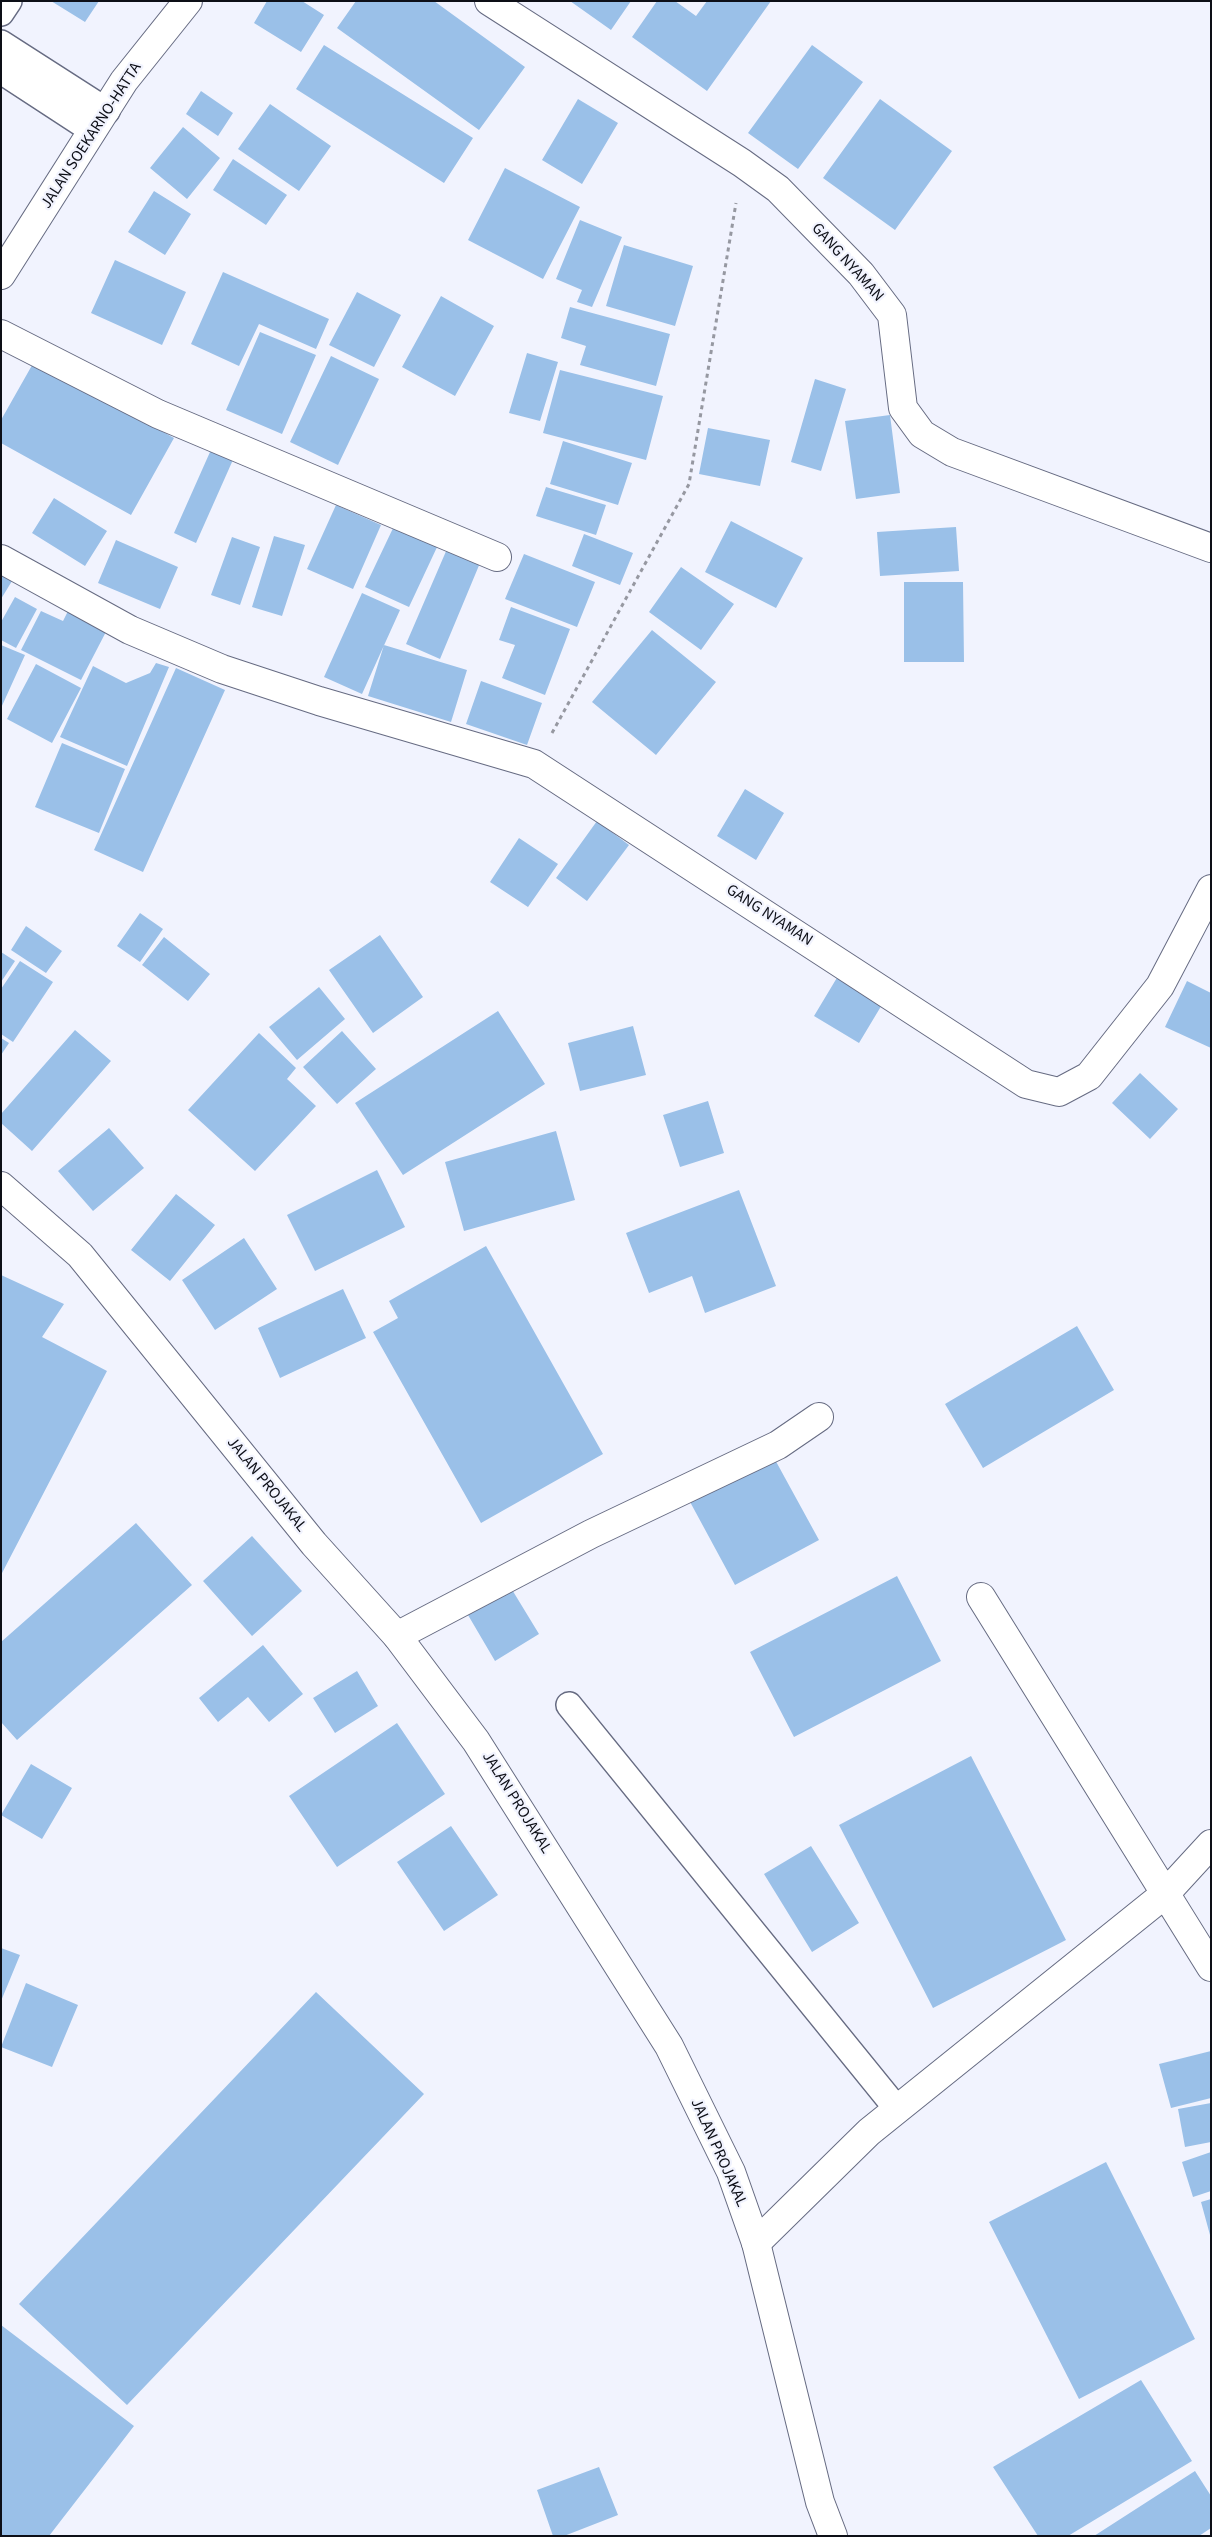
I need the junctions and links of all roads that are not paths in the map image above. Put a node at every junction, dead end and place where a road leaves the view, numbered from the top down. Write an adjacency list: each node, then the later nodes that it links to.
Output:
1 (9, 1): 4 (lane)
2 (188, 1): 7 (main road, JALAN SOEKARNO-HATTA)
3 (489, 1): 10 (main road, GANG NYAMAN)
4 (1, 13)
5 (1, 43): 7 (lane)
6 (1, 71): 7 (lane)
7 (100, 121): 8 (main road, JALAN SOEKARNO-HATTA)
8 (1, 275)
9 (1, 334): 11 (main road)
10 (1211, 548)
11 (497, 557)
12 (1, 559): 13 (main road, GANG NYAMAN)
13 (1211, 889)
14 (1, 1186): 17 (main road, JALAN PROJAKAL)
15 (819, 1417): 17 (main road)
16 (980, 1597): 20 (main road)
17 (397, 1636): 23 (main road, JALAN PROJAKAL)
18 (569, 1705): 22 (lane)
19 (1211, 1844): 20 (main road)
20 (1165, 1894): 21 (main road); 22 (main road)
21 (1211, 1967)
22 (898, 2109): 23 (main road)
23 (756, 2243): 24 (main road, JALAN PROJAKAL)
24 (833, 2536)

